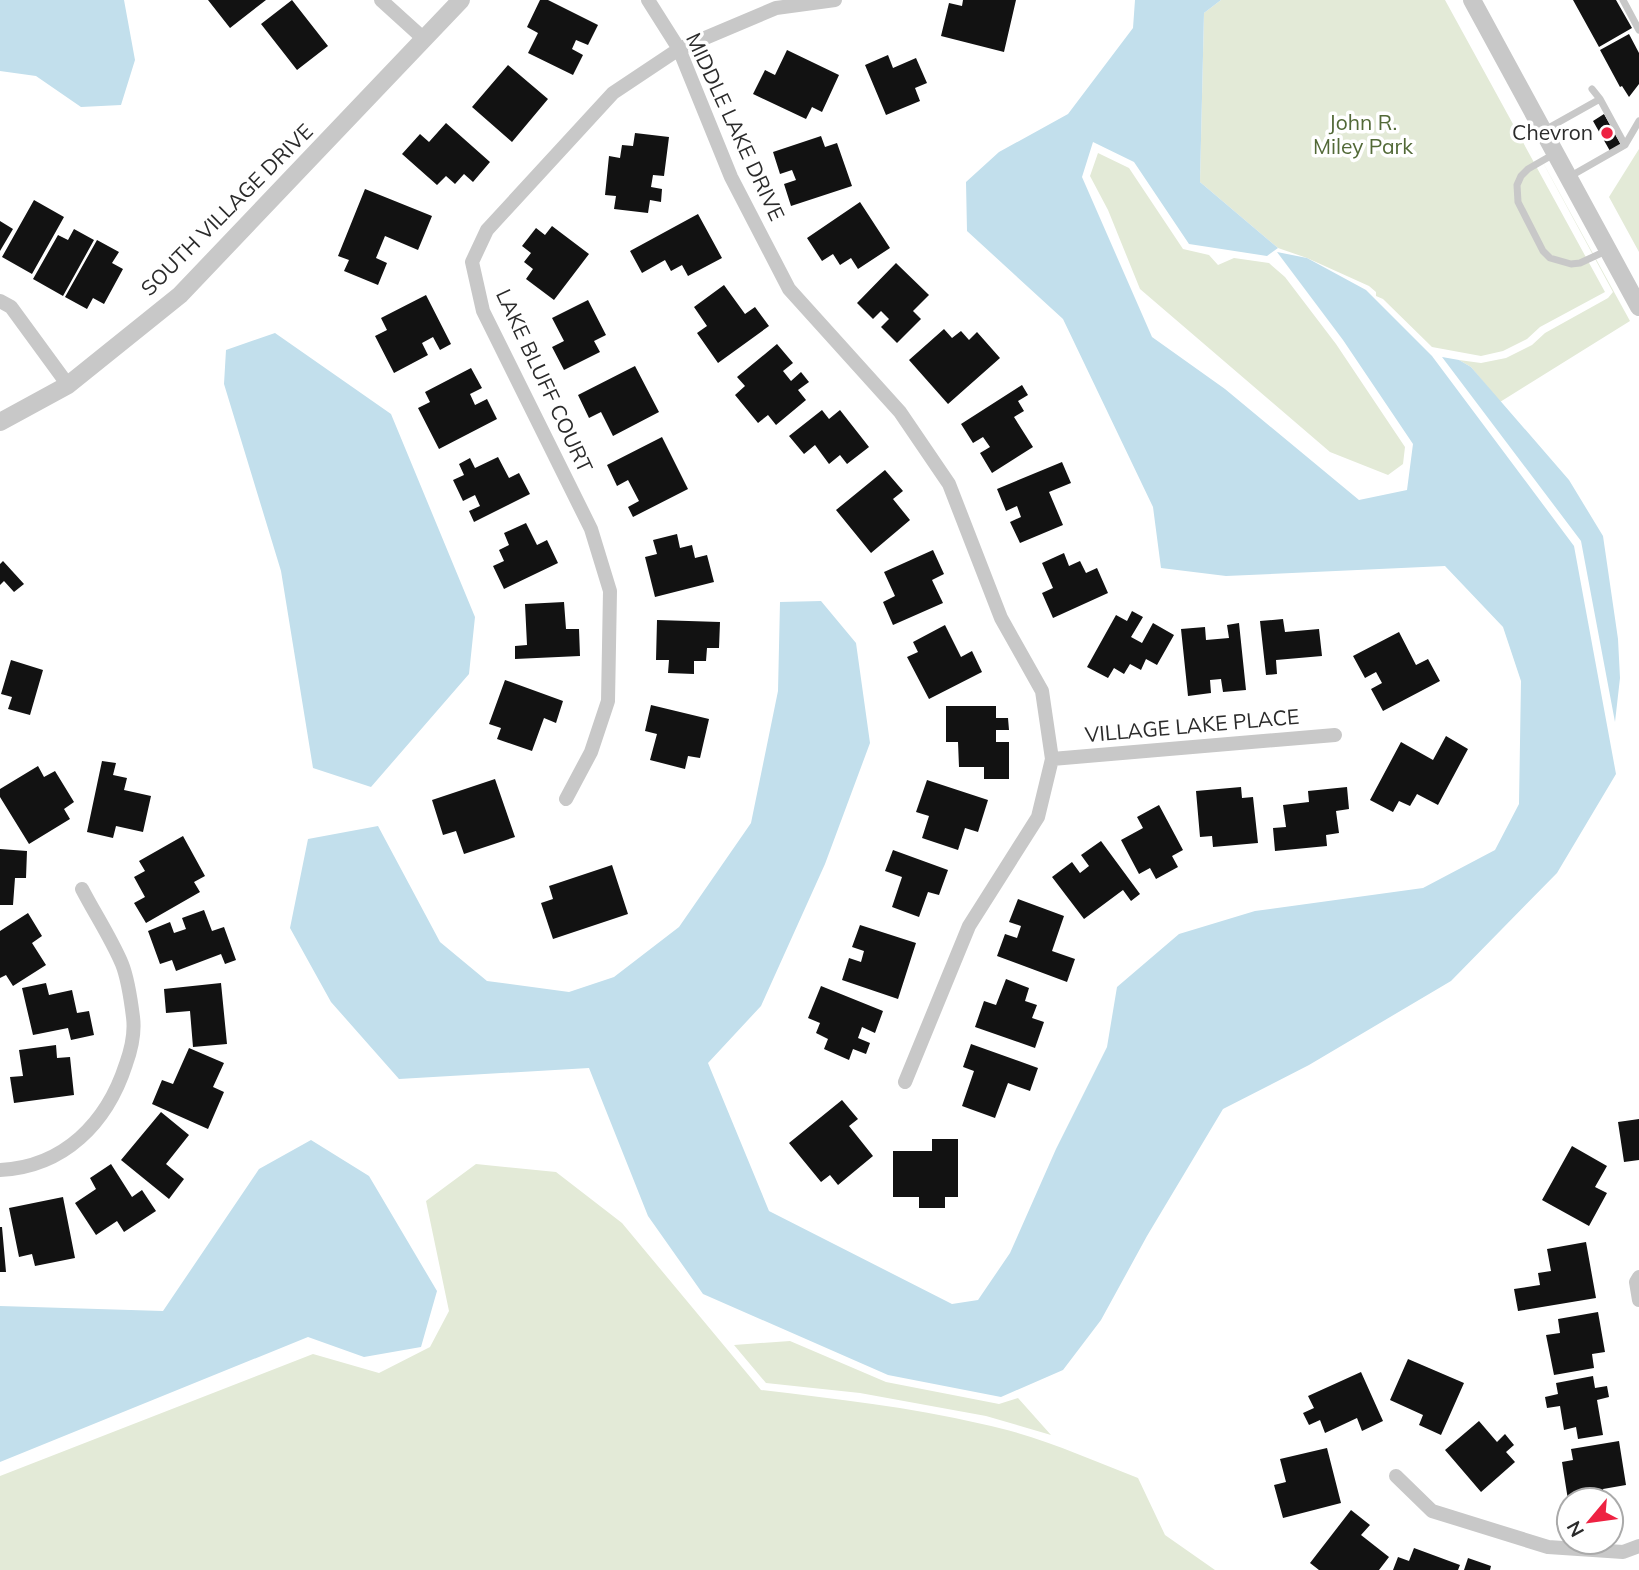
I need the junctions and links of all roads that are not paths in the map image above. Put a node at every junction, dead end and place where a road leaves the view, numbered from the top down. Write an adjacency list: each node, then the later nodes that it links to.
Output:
1 (381, 0): 8 (street)
2 (461, 0): 8 (street, SOUTH VILLAGE DRIVE)
3 (648, 0): 9 (street, MIDDLE LAKE DRIVE)
4 (835, 0): 9 (street, LAKE BLUFF COURT)
5 (1472, 0): 13 (street)
6 (1623, 0): 7 (lane)
7 (1639, 30)
8 (424, 39): 20 (street, SOUTH VILLAGE DRIVE)
9 (679, 49): 23 (street, MIDDLE LAKE DRIVE); 24 (street, LAKE BLUFF COURT)
10 (1592, 89): 11 (lane)
11 (1600, 99): 13 (lane); 14 (lane)
12 (1639, 121): 14 (lane)
13 (1543, 131): 15 (street)
14 (1625, 145): 16 (lane)
15 (1555, 153): 16 (street); 17 (lane)
16 (1568, 178): 17 (street)
17 (1608, 250): 19 (street)
18 (0, 302): 20 (street)
19 (1639, 307)
20 (68, 384): 21 (street, SOUTH VILLAGE DRIVE)
21 (0, 422)
22 (1335, 735): 23 (street, VILLAGE LAKE PLACE)
23 (1052, 759): 26 (street, MIDDLE LAKE DRIVE)
24 (566, 799)
25 (82, 889): 27 (street)
26 (905, 1082)
27 (0, 1170)
28 (1639, 1277): 29 (street)
29 (1639, 1300)
30 (1396, 1476): 31 (street)
31 (1639, 1546)

